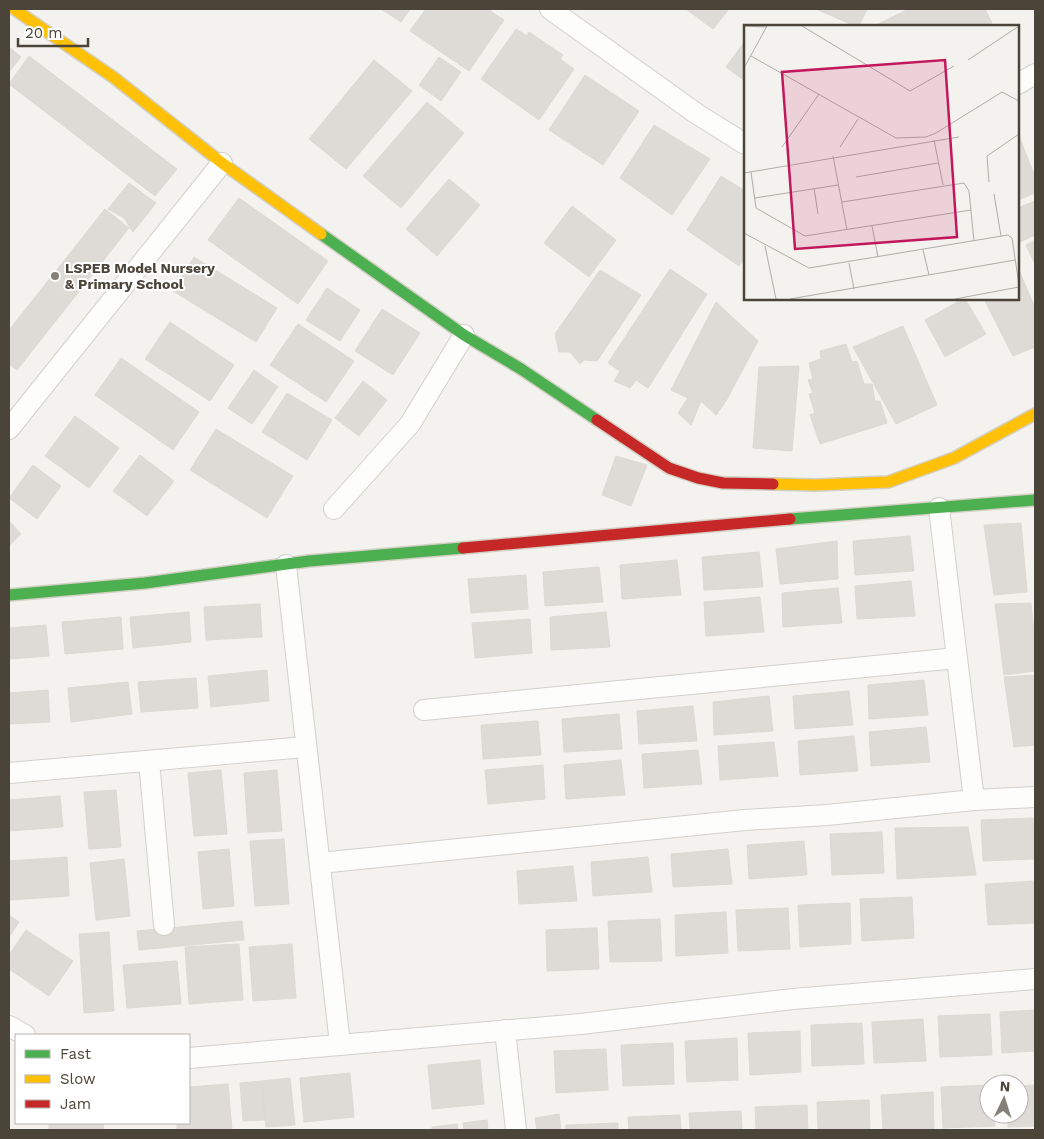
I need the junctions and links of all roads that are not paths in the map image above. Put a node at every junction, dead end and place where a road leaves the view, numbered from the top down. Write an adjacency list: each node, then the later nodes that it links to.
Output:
1 (14, 9): 6 (street)
2 (550, 9): 5 (street)
3 (1035, 74): 4 (street)
4 (1019, 83)
5 (744, 143)
6 (222, 163): 7 (street); 9 (street)
7 (464, 335): 8 (street); 12 (street)
8 (1035, 414)
9 (9, 429)
10 (1035, 500): 11 (street)
11 (939, 508): 13 (street); 15 (street)
12 (334, 509)
13 (286, 565): 14 (street); 17 (street)
14 (9, 595)
15 (957, 658): 16 (street); 21 (street)
16 (424, 710)
17 (305, 747): 18 (street); 22 (street)
18 (149, 761): 19 (street); 23 (street)
19 (9, 773)
20 (1035, 797): 21 (street)
21 (974, 800): 22 (street)
22 (320, 863): 28 (street)
23 (164, 925)
24 (1035, 979): 26 (street)
25 (9, 1026): 27 (street)
26 (505, 1030): 28 (street); 30 (street)
27 (24, 1034)
28 (340, 1044): 29 (street)
29 (190, 1058)
30 (516, 1130)

